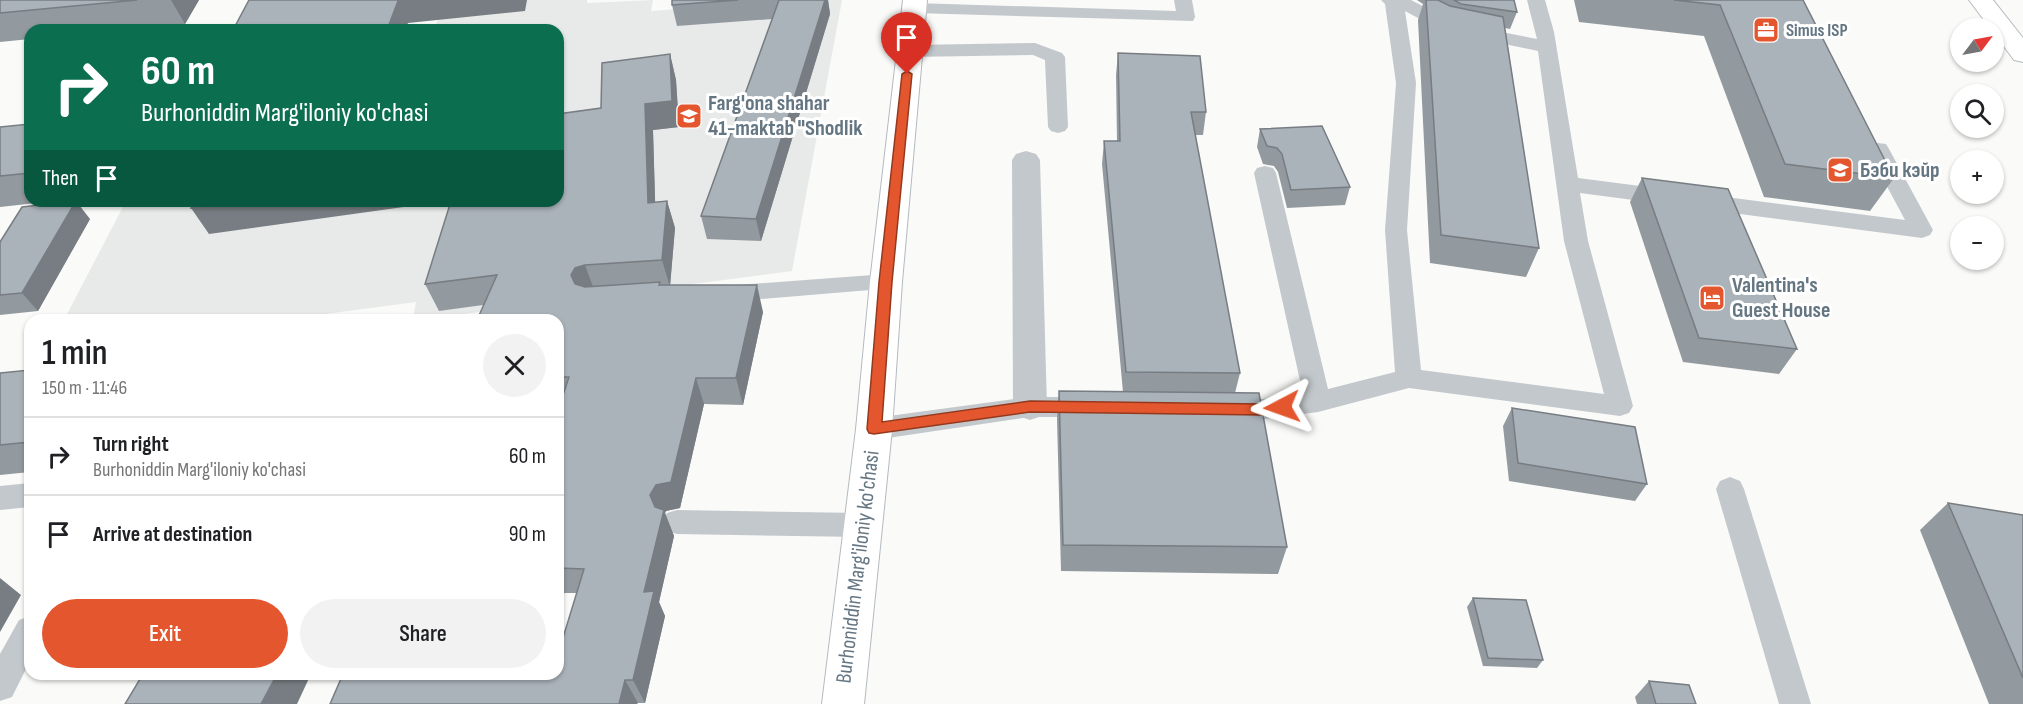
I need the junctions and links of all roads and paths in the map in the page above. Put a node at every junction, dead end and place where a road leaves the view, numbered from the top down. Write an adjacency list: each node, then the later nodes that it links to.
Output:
1 (1183, 0): 5 (lane)
2 (1392, 0): 6 (lane); 16 (lane)
3 (1536, 0): 6 (lane)
4 (1981, 0): 8 (street)
5 (915, 4): 7 (street, Burhoniddin Marg'iloniy ko'chasi)
6 (1547, 47): 13 (lane)
7 (910, 51): 9 (lane); 14 (street, Burhoniddin Marg'iloniy ko'chasi)
8 (2023, 55)
9 (1058, 128)
10 (1866, 128): 13 (lane)
11 (1026, 160): 18 (street)
12 (1265, 173): 17 (lane)
13 (1568, 184): 16 (lane)
14 (886, 282): 15 (lane); 21 (street, Burhoniddin Marg'iloniy ko'chasi)
15 (700, 296)
16 (1409, 378): 17 (lane)
17 (1318, 402): 20 (lane)
18 (1030, 407): 19 (lane); 21 (lane)
19 (1112, 408)
20 (1205, 409)
21 (874, 429): 26 (street, Burhoniddin Marg'iloniy ko'chasi)
22 (1730, 489): 30 (lane)
23 (24, 496): 24 (lane)
24 (0, 498)
25 (677, 522): 26 (lane)
26 (862, 525): 29 (street, Burhoniddin Marg'iloniy ko'chasi)
27 (24, 641): 28 (lane)
28 (0, 686)
29 (843, 704)
30 (1795, 704)

